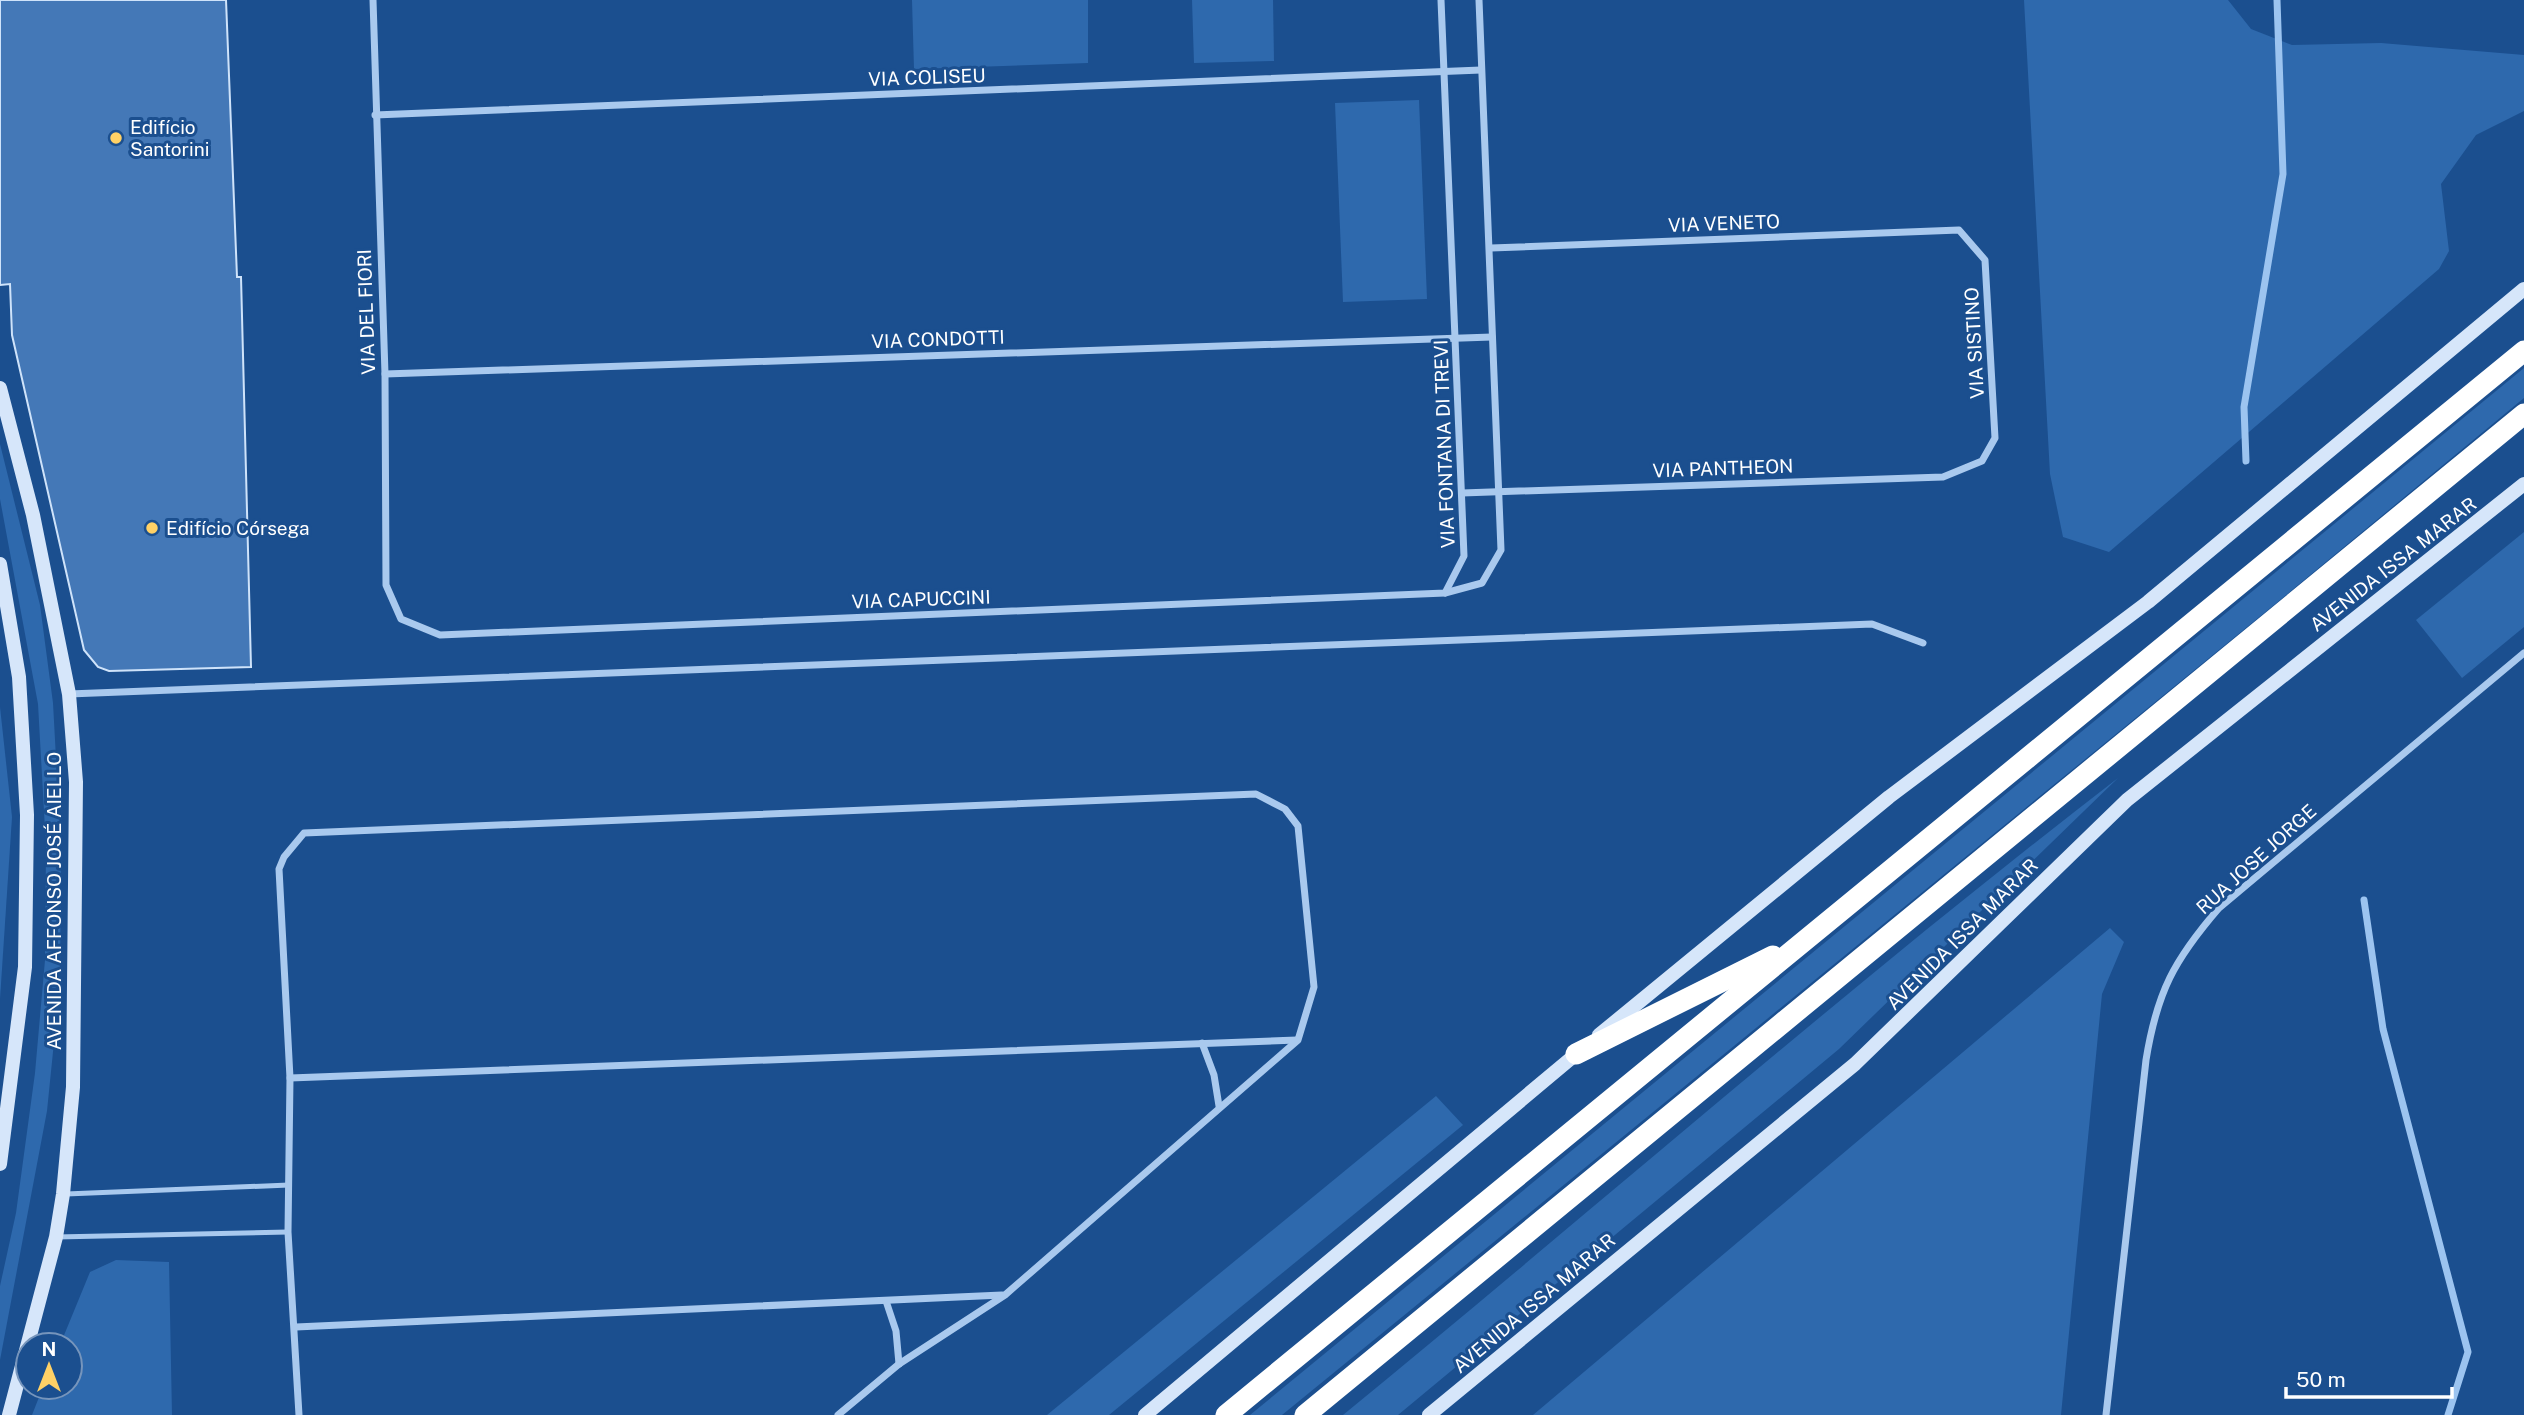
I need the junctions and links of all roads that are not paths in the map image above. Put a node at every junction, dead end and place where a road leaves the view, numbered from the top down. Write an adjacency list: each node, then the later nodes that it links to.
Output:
1 (373, 0): 6 (street, VIA DEL FIORI)
2 (1441, 0): 5 (street, VIA FONTANA DI TREVI)
3 (1479, 0): 4 (street)
4 (1481, 70): 5 (street, VIA COLISEU); 8 (street)
5 (1443, 71): 6 (street, VIA COLISEU); 10 (street, VIA FONTANA DI TREVI)
6 (375, 115): 13 (street, VIA DEL FIORI)
7 (1959, 230): 8 (street, VIA VENETO); 16 (street, VIA SISTINO)
8 (1491, 248): 11 (street)
9 (2524, 289): 29 (street)
10 (1457, 337): 11 (street, VIA CONDOTTI); 13 (street, VIA CONDOTTI); 19 (street, VIA FONTANA DI TREVI)
11 (1492, 337): 18 (street)
12 (2524, 351): 26 (highway)
13 (385, 374): 22 (street, VIA DEL FIORI)
14 (0, 388): 25 (street, AVENIDA AFFONSO JOSÉ AIELLO)
15 (2524, 414): 46 (highway)
16 (1982, 461): 18 (street, VIA PANTHEON)
17 (2524, 484): 47 (street, AVENIDA ISSA MARAR)
18 (1500, 492): 19 (street, VIA PANTHEON); 21 (street)
19 (1462, 493): 21 (street, VIA FONTANA DI TREVI)
20 (0, 564): 32 (street, AVENIDA AFFONSO JOSÉ AIELLO)
21 (1445, 593): 22 (street, VIA CAPUCCINI)
22 (401, 619)
23 (1923, 643): 25 (street)
24 (2524, 653): 48 (street, RUA JOSE JORGE)
25 (69, 694): 34 (street, AVENIDA AFFONSO JOSÉ AIELLO)
26 (1806, 939): 29 (highway); 45 (highway)
27 (1298, 1040): 28 (street); 30 (street); 31 (street)
28 (1202, 1043): 30 (street); 31 (street)
29 (1576, 1054): 44 (street)
30 (290, 1078): 33 (street)
31 (1219, 1106): 37 (street)
32 (0, 1164)
33 (289, 1185): 34 (lane); 35 (street)
34 (62, 1194): 36 (street, AVENIDA AFFONSO JOSÉ AIELLO)
35 (288, 1232): 36 (lane); 39 (street)
36 (56, 1237): 41 (street, AVENIDA AFFONSO JOSÉ AIELLO)
37 (1005, 1295): 38 (street); 40 (street)
38 (886, 1301): 39 (street); 40 (street)
39 (296, 1327): 42 (street)
40 (899, 1364): 43 (street)
41 (9, 1415)
42 (299, 1415)
43 (838, 1415)
44 (1145, 1415)
45 (1226, 1415)
46 (1305, 1415)
47 (1430, 1415)
48 (2106, 1415)

